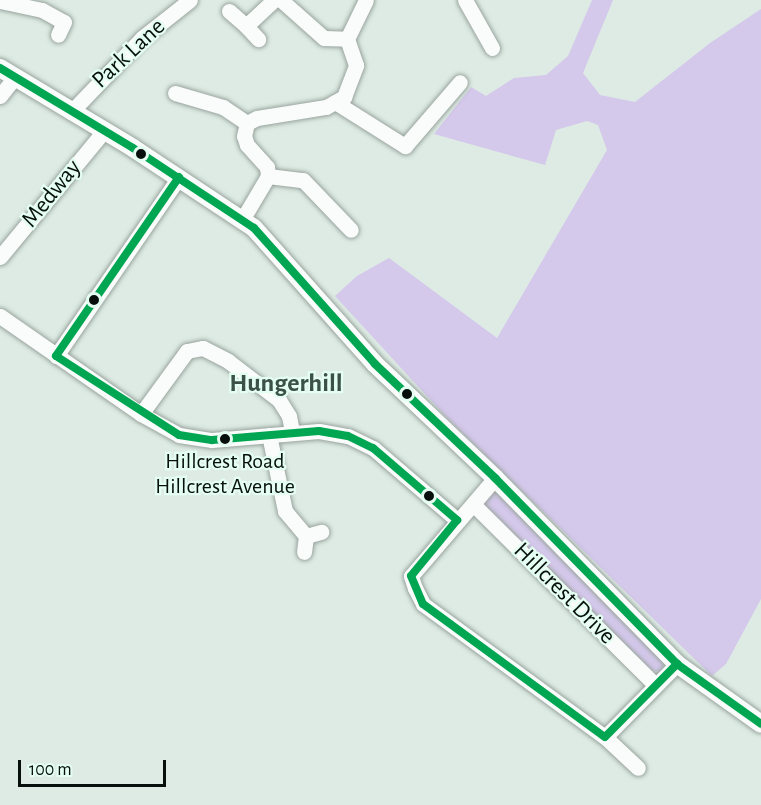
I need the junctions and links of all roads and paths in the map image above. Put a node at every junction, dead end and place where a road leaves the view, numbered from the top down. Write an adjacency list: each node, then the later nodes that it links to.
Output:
1 (190, 0): 18 (street, Park Lane)
2 (274, 0): 8 (street)
3 (281, 0): 11 (street)
4 (366, 0): 11 (street)
5 (465, 0): 12 (street)
6 (0, 1): 9 (street)
7 (229, 11): 8 (street)
8 (246, 26): 10 (street)
9 (58, 35)
10 (258, 39)
11 (347, 39): 17 (street)
12 (492, 48)
13 (7, 73): 16 (street); 18 (main road)
14 (460, 82): 17 (street)
15 (181, 91): 19 (street)
16 (0, 96)
17 (335, 102): 19 (street)
18 (71, 112): 20 (main road)
19 (247, 123): 21 (street)
20 (104, 131): 22 (main road); 25 (street, Medway)
21 (268, 176): 23 (street); 24 (street)
22 (179, 177): 23 (main road); 27 (street)
23 (242, 220): 31 (main road)
24 (351, 230)
25 (0, 257)
26 (0, 316): 27 (street)
27 (56, 356): 28 (street)
28 (141, 414): 29 (street); 30 (street)
29 (292, 432): 30 (street); 33 (street)
30 (268, 435): 35 (street)
31 (495, 478): 32 (street); 37 (main road)
32 (473, 504): 33 (street); 38 (street, Hillcrest Drive)
33 (457, 520): 40 (street)
34 (321, 532): 35 (street)
35 (306, 536): 36 (street)
36 (304, 552)
37 (676, 664): 38 (street); 39 (main road)
38 (654, 684): 40 (street)
39 (761, 724)
40 (605, 737): 41 (street)
41 (638, 768)

